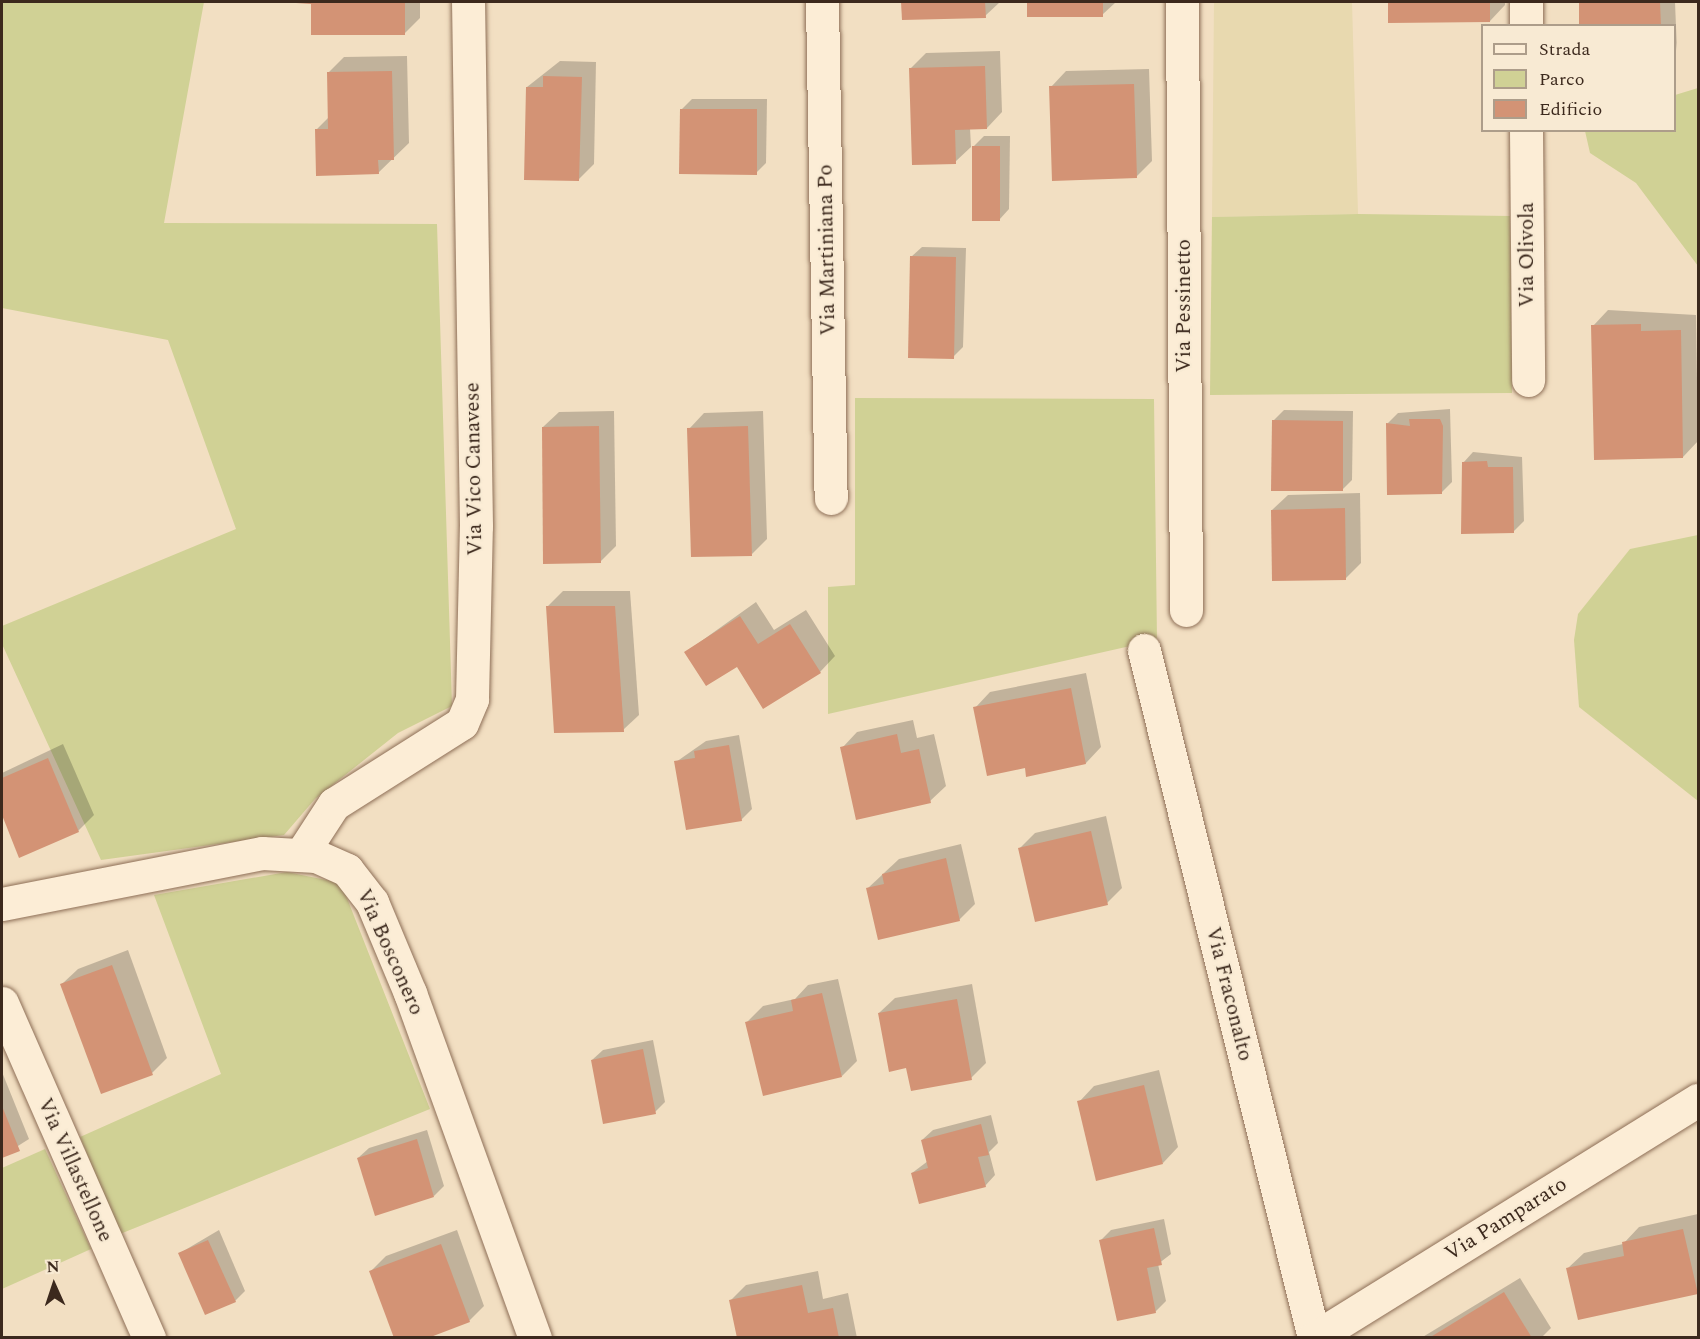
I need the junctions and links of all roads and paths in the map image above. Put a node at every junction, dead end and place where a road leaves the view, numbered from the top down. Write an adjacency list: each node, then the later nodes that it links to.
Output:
1 (468, 2): 11 (street, Via Vico Canavese)
2 (822, 2): 8 (street, Via Martiniana Po)
3 (1182, 2): 9 (street, Via Pessinetto)
4 (1526, 2): 5 (street)
5 (1526, 24)
6 (1526, 132): 7 (street, Via Olivola)
7 (1528, 380)
8 (831, 498)
9 (1186, 610)
10 (1144, 650): 17 (street, Via Fraconalto)
11 (302, 853): 12 (street, Via Bosconero); 16 (street, Via Bosconero)
12 (2, 904)
13 (2, 1003): 15 (street, Via Villastellone)
14 (1698, 1100): 17 (street, Via Pamparato)
15 (149, 1338)
16 (535, 1338)
17 (1314, 1338)

